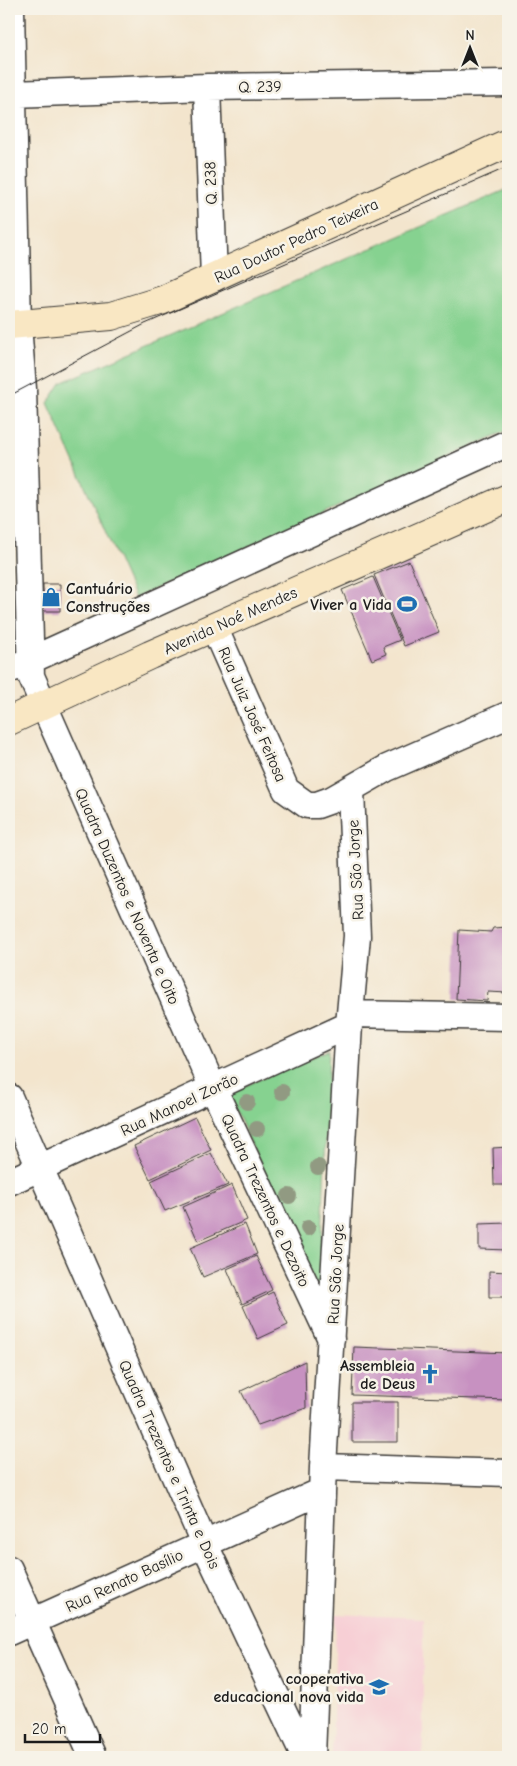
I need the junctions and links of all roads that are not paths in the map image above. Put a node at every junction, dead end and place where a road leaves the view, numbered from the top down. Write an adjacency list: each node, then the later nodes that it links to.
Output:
1 (11, 9): 4 (street, Quadra Duzentos e Noventa e Oito)
2 (508, 83): 3 (street, Q. 239)
3 (207, 87): 4 (street, Q. 239); 6 (street, Q. 238)
4 (13, 94): 7 (street, Quadra Duzentos e Noventa e Oito)
5 (508, 143): 6 (main road, Rua Doutor Pedro Teixeira)
6 (214, 278): 7 (main road, Rua Doutor Pedro Teixeira)
7 (13, 325): 11 (street, Quadra Duzentos e Noventa e Oito)
8 (508, 443): 11 (street)
9 (508, 498): 10 (main road, Avenida Noé Mendes)
10 (214, 627): 12 (main road, Avenida Noé Mendes); 15 (street, Rua Juiz José Feitosa)
11 (19, 666): 12 (street, Quadra Duzentos e Noventa e Oito)
12 (44, 705): 14 (main road, Avenida Noé Mendes); 18 (street, Quadra Duzentos e Noventa e Oito)
13 (508, 715): 15 (street)
14 (9, 721)
15 (351, 790): 17 (street, Rua São Jorge)
16 (508, 1017): 17 (street)
17 (350, 1019): 18 (street, Rua Manoel Zorão); 22 (street, Rua São Jorge)
18 (213, 1088): 20 (street, Rua Manoel Zorão); 22 (street, Quadra Trezentos e Dezoito)
19 (9, 1097): 20 (street, Quadra Trezentos e Trinta e Dois)
20 (40, 1168): 21 (street, Rua Manoel Zorão); 25 (street, Quadra Trezentos e Trinta e Dois)
21 (9, 1182)
22 (331, 1339): 24 (street, Rua São Jorge)
23 (508, 1473): 24 (street)
24 (323, 1479): 25 (street, Rua Renato Basílio); 30 (street, Rua São Jorge)
25 (204, 1543): 27 (street, Rua Renato Basílio); 29 (street, Quadra Trezentos e Trinta e Dois)
26 (9, 1569): 27 (street)
27 (20, 1627): 28 (street)
28 (92, 1757)
29 (304, 1757)
30 (312, 1757)

